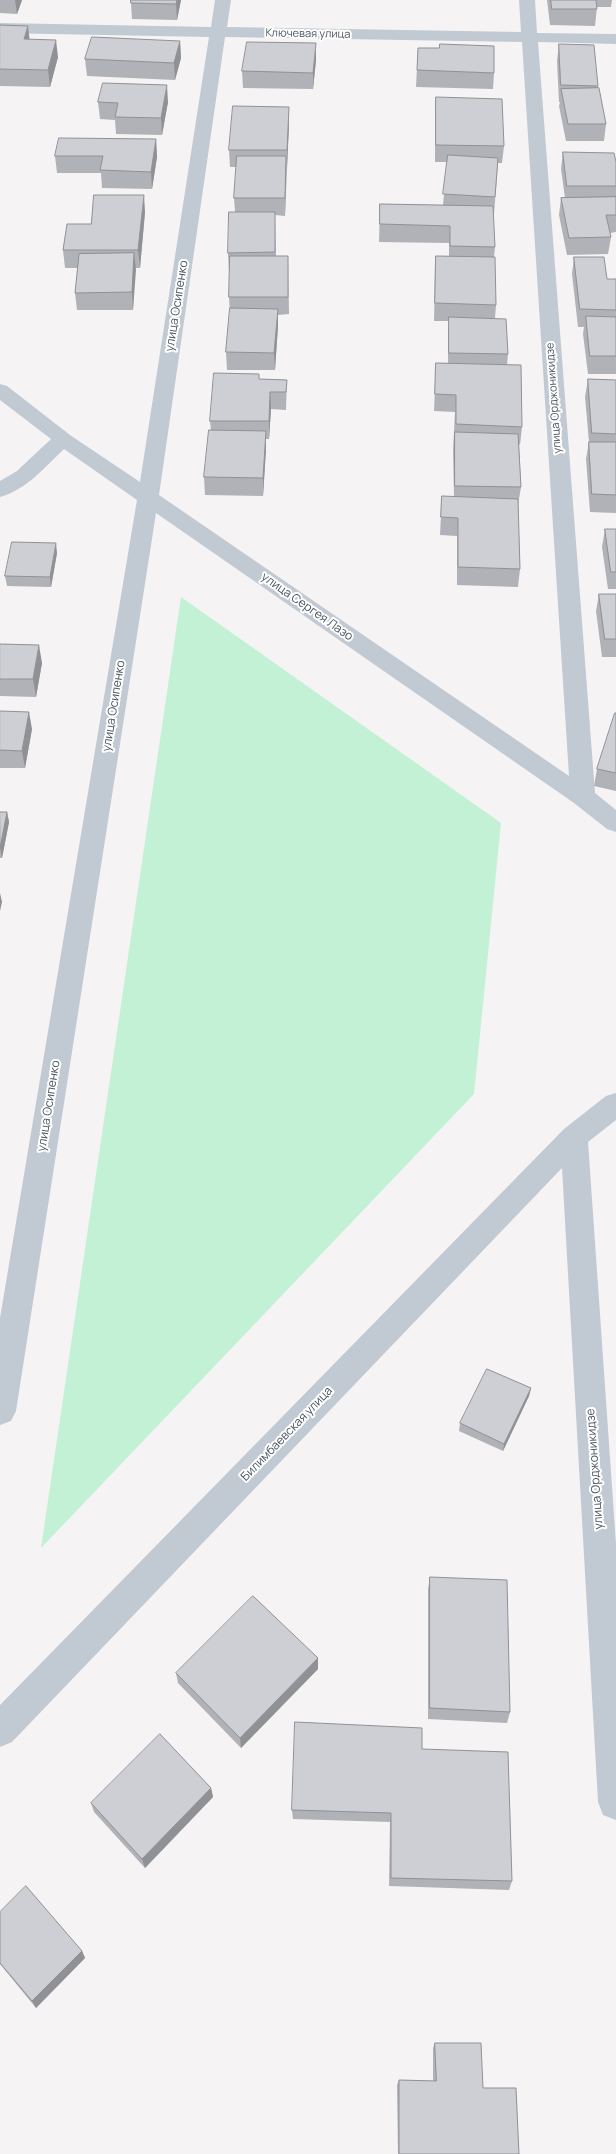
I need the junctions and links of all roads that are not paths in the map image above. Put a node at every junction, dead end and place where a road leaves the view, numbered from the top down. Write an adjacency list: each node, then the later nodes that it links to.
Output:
1 (223, 0): 4 (street, улица Осипенко)
2 (527, 0): 5 (street, улица Орджоникидзе)
3 (0, 28): 4 (street, Ключевая улица)
4 (218, 32): 5 (street, Ключевая улица); 10 (street, улица Осипенко)
5 (529, 38): 6 (street, Ключевая улица); 11 (street, улица Орджоникидзе)
6 (616, 39)
7 (0, 390): 8 (street, улица Сергея Лазо)
8 (63, 439): 9 (street); 10 (street, улица Сергея Лазо)
9 (0, 490)
10 (148, 497): 11 (street, улица Сергея Лазо); 15 (street, улица Осипенко)
11 (583, 797): 12 (street, улица Сергея Лазо)
12 (616, 823)
13 (616, 1104): 14 (street, Билимбаевская улица)
14 (574, 1137): 16 (street, Билимбаевская улица); 17 (street, улица Орджоникидзе)
15 (0, 1411)
16 (0, 1730)
17 (616, 1802)

